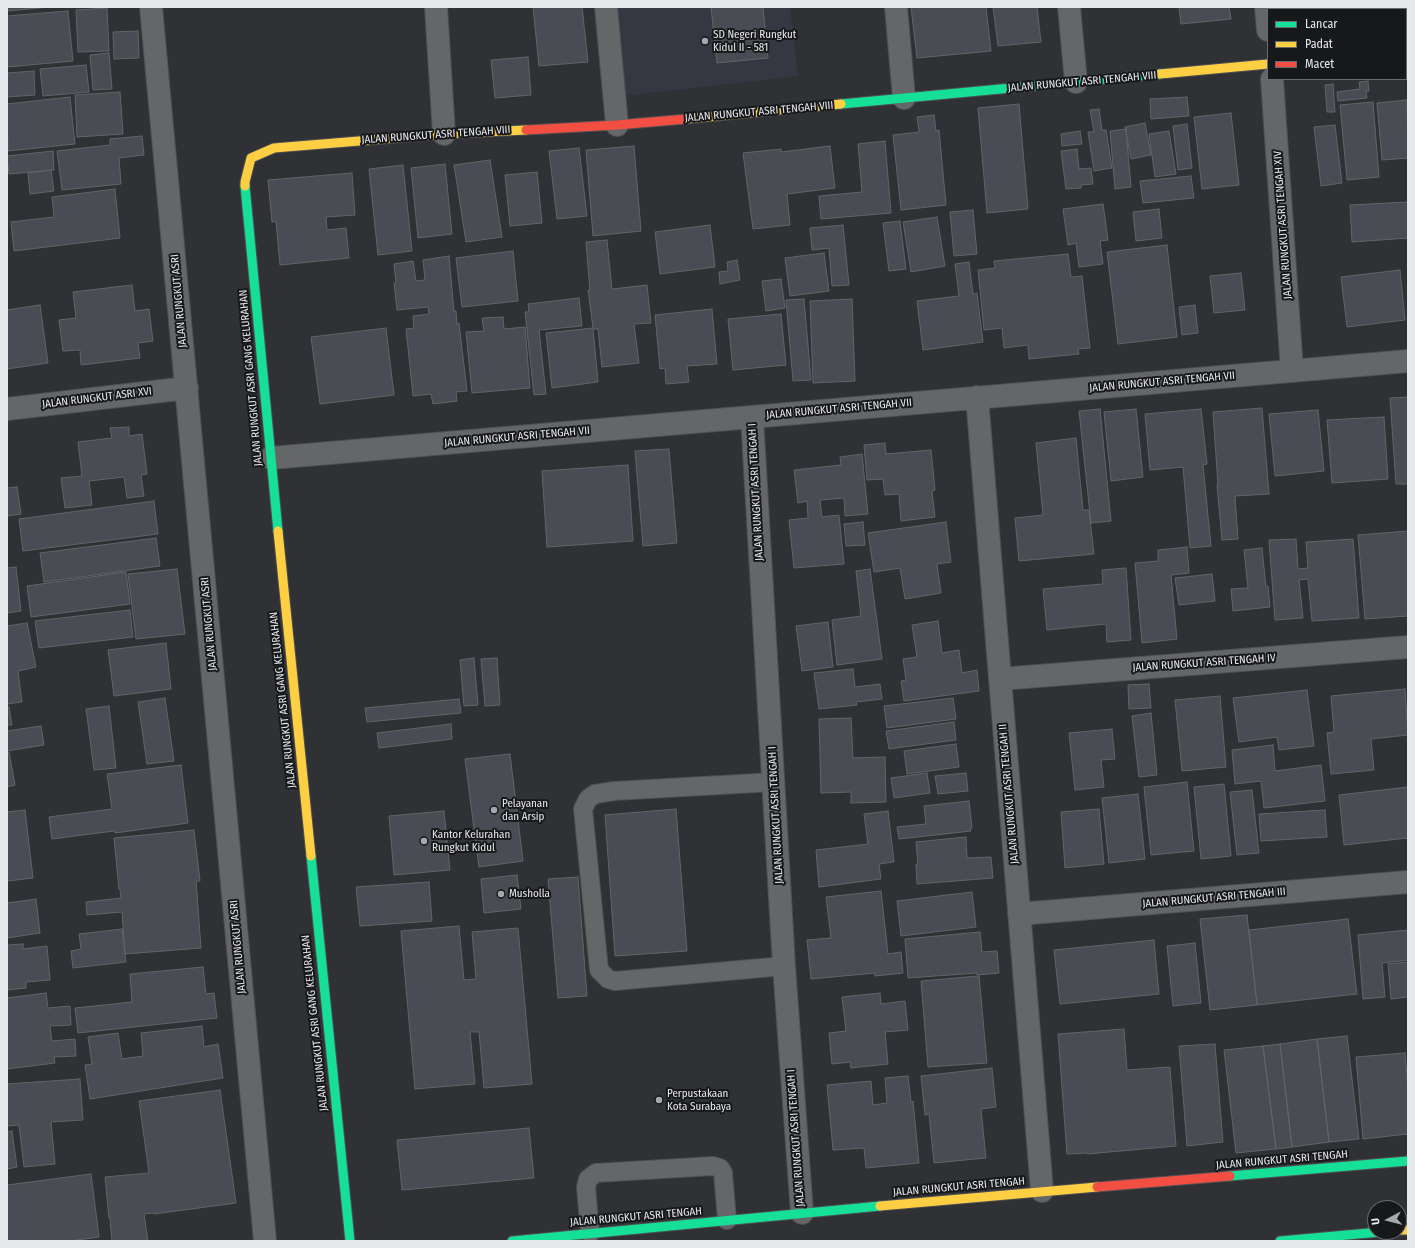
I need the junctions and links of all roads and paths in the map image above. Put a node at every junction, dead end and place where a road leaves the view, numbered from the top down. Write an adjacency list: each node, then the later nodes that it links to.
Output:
1 (151, 7): 17 (street, JALAN RUNGKUT ASRI)
2 (436, 7): 13 (street)
3 (606, 7): 12 (street)
4 (896, 7): 11 (street)
5 (1069, 7): 10 (street)
6 (1266, 7): 7 (street)
7 (1267, 18)
8 (1267, 64): 10 (street, JALAN RUNGKUT ASRI TENGAH VIII)
9 (1272, 80): 16 (street, JALAN RUNGKUT ASRI TENGAH XIV)
10 (1076, 82): 11 (street, JALAN RUNGKUT ASRI TENGAH VIII)
11 (904, 98): 12 (street, JALAN RUNGKUT ASRI TENGAH VIII)
12 (617, 125): 13 (street, JALAN RUNGKUT ASRI TENGAH VIII)
13 (444, 134): 14 (street, JALAN RUNGKUT ASRI TENGAH VIII)
14 (251, 158): 21 (street, JALAN RUNGKUT ASRI GANG KELURAHAN)
15 (1408, 360): 16 (street, JALAN RUNGKUT ASRI TENGAH VII)
16 (1292, 370): 18 (street, JALAN RUNGKUT ASRI TENGAH VII)
17 (187, 388): 19 (street, JALAN RUNGKUT ASRI XVI); 34 (street, JALAN RUNGKUT ASRI)
18 (977, 397): 20 (street, JALAN RUNGKUT ASRI TENGAH VII); 23 (street, JALAN RUNGKUT ASRI TENGAH II)
19 (7, 409)
20 (752, 417): 21 (street, JALAN RUNGKUT ASRI TENGAH VII); 24 (street, JALAN RUNGKUT ASRI TENGAH I)
21 (271, 458): 35 (street, JALAN RUNGKUT ASRI GANG KELURAHAN)
22 (1408, 647): 23 (street, JALAN RUNGKUT ASRI TENGAH IV)
23 (1000, 679): 26 (street, JALAN RUNGKUT ASRI TENGAH II)
24 (774, 782): 27 (street, JALAN RUNGKUT ASRI TENGAH I); 27 (lane)
25 (1408, 882): 26 (street, JALAN RUNGKUT ASRI TENGAH III)
26 (1019, 914): 29 (street, JALAN RUNGKUT ASRI TENGAH II)
27 (784, 966): 30 (street, JALAN RUNGKUT ASRI TENGAH I)
28 (1408, 1162): 29 (street, JALAN RUNGKUT ASRI TENGAH)
29 (1042, 1191): 30 (street, JALAN RUNGKUT ASRI TENGAH)
30 (802, 1213): 31 (street, JALAN RUNGKUT ASRI TENGAH)
31 (727, 1220): 33 (street, JALAN RUNGKUT ASRI TENGAH); 33 (lane)
32 (1367, 1233): 37 (street)
33 (590, 1237): 36 (street, JALAN RUNGKUT ASRI TENGAH)
34 (265, 1241)
35 (350, 1241)
36 (512, 1241)
37 (1280, 1241)

